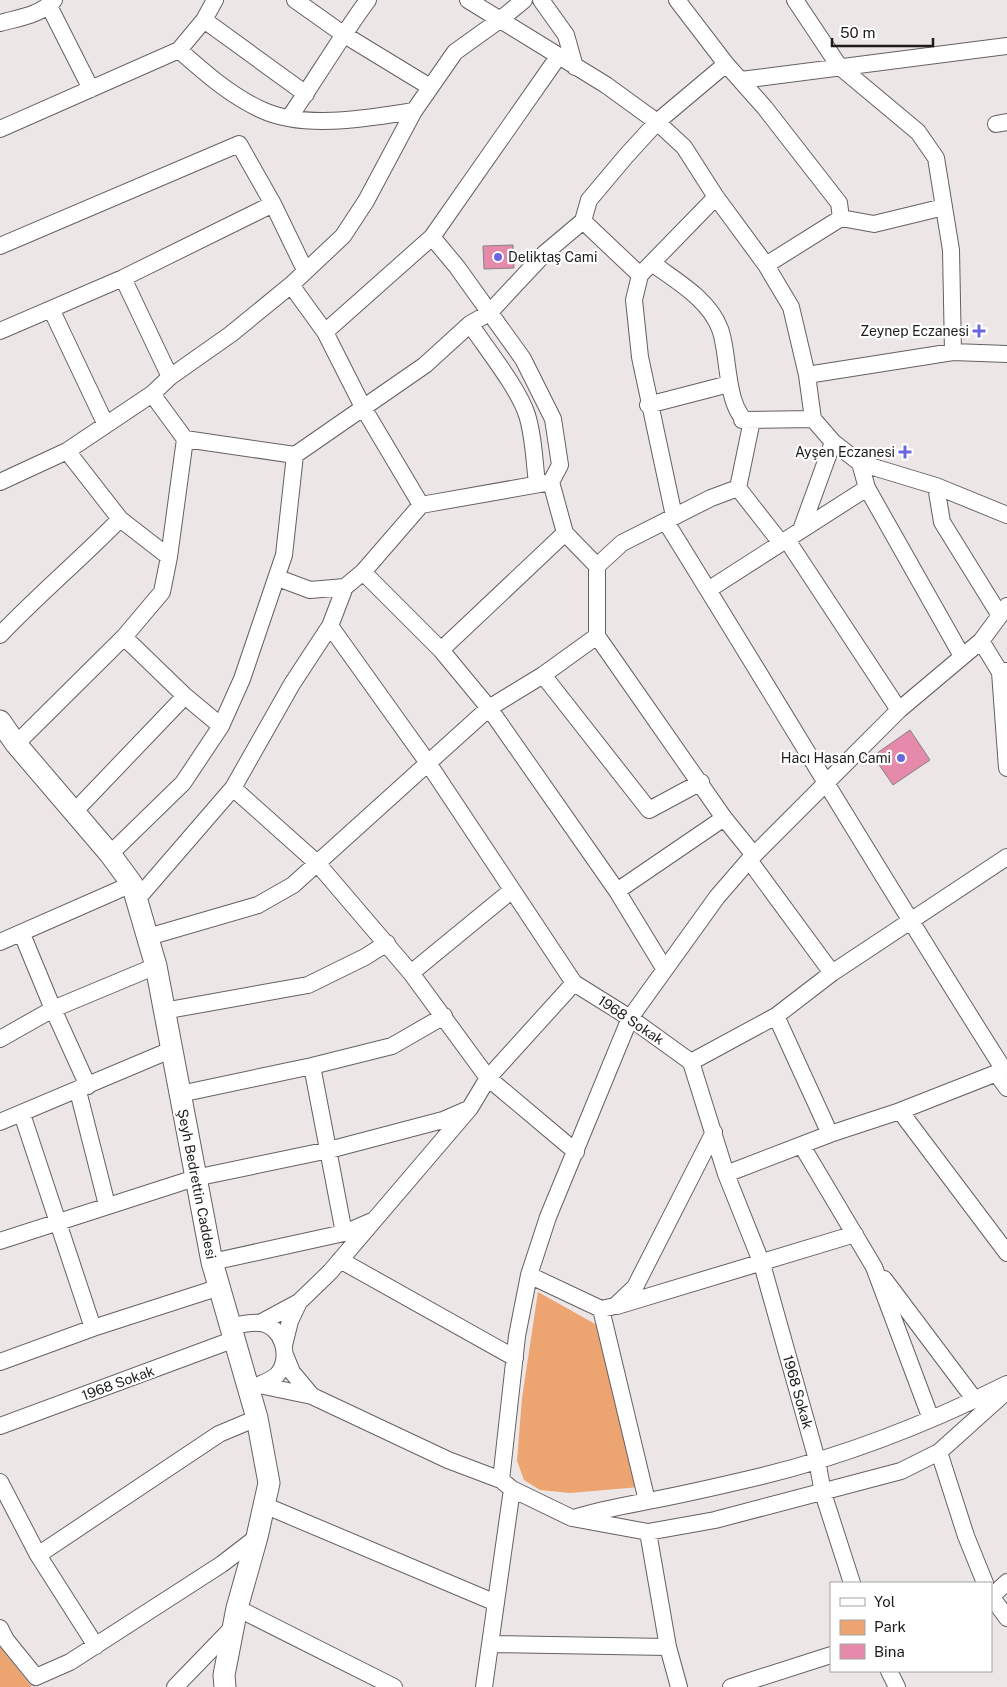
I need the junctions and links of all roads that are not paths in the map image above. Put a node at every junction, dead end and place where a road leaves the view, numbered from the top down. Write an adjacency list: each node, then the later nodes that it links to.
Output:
1 (215, 0): 11 (street)
2 (295, 0): 13 (street)
3 (368, 0): 13 (street)
4 (468, 0): 10 (street)
5 (524, 0): 10 (street)
6 (541, 0): 19 (street)
7 (677, 0): 17 (street)
8 (795, 0): 18 (street)
9 (52, 3): 12 (street); 22 (street)
10 (501, 19): 16 (street); 21 (street)
11 (204, 20): 15 (street); 23 (street)
12 (0, 23)
13 (343, 34): 21 (street); 23 (street)
14 (1007, 46): 18 (street)
15 (179, 50): 22 (street); 25 (street)
16 (558, 57): 19 (street); 33 (street)
17 (726, 64): 20 (street); 26 (street)
18 (839, 66): 20 (street); 30 (street)
19 (575, 67): 26 (street)
20 (741, 80): 31 (street)
21 (430, 87): 24 (street)
22 (91, 89): 27 (street)
23 (306, 94): 25 (street)
24 (414, 111): 25 (street); 37 (street)
25 (290, 118)
26 (657, 122): 28 (street); 32 (street)
27 (0, 129)
28 (716, 197): 35 (street); 36 (street)
29 (273, 204): 34 (street); 37 (street); 39 (street)
30 (944, 207): 31 (street); 46 (street)
31 (841, 218): 36 (street)
32 (583, 221): 38 (street); 42 (street)
33 (432, 237): 42 (street); 45 (street)
34 (0, 246)
35 (652, 263): 38 (street); 50 (street)
36 (766, 265): 48 (street)
37 (305, 270): 40 (street)
38 (640, 275): 52 (street)
39 (123, 278): 41 (street); 49 (street)
40 (290, 285): 45 (street); 49 (street)
41 (52, 311): 44 (street); 56 (street)
42 (489, 313): 43 (street); 63 (street)
43 (470, 324): 53 (street); 63 (street)
44 (0, 332)
45 (325, 332): 53 (street)
46 (953, 352): 47 (street); 48 (street)
47 (1007, 354)
48 (807, 375): 54 (street)
49 (170, 378): 51 (street)
50 (729, 384): 52 (street); 55 (street)
51 (152, 394): 56 (street); 57 (street)
52 (648, 405): 70 (street)
53 (364, 409): 60 (street); 67 (street)
54 (813, 419): 55 (street); 58 (street)
55 (742, 420): 65 (street)
56 (106, 425): 59 (street)
57 (185, 439): 60 (street); 74 (street)
58 (833, 442): 61 (street); 71 (street)
59 (66, 451): 62 (street); 69 (street)
60 (296, 455): 77 (street)
61 (860, 463): 64 (street); 66 (street)
62 (0, 482)
63 (544, 483): 67 (street); 72 (street)
64 (936, 486): 68 (street); 80 (street)
65 (738, 488): 70 (street); 73 (street)
66 (867, 488): 71 (street); 87 (street)
67 (421, 505): 76 (street)
68 (1007, 515)
69 (120, 519): 74 (street); 82 (street)
70 (670, 519): 75 (street); 79 (street)
71 (801, 530): 73 (street)
72 (565, 532): 75 (street); 86 (street)
73 (784, 542): 79 (street); 92 (street)
74 (169, 557): 84 (street)
75 (597, 566): 83 (street)
76 (363, 572): 78 (street); 86 (street)
77 (278, 578): 78 (street); 94 (street)
78 (345, 587): 81 (street)
79 (708, 590): 99 (street)
80 (1003, 610): 85 (street)
81 (330, 626): 96 (street); 100 (street)
82 (0, 636)
83 (597, 636): 89 (street); 98 (street)
84 (124, 638): 90 (street); 95 (street)
85 (981, 641): 87 (street); 88 (street)
86 (441, 650): 91 (street)
87 (962, 656): 92 (street)
88 (1004, 672): 97 (street)
89 (543, 675): 91 (street); 98 (street)
90 (185, 696): 94 (street); 101 (street)
91 (489, 708): 96 (street); 109 (street)
92 (899, 710): 99 (street)
93 (0, 722): 95 (main road, Şeyh Bedrettin Caddesi)
94 (221, 726): 103 (street)
95 (16, 744): 101 (main road, Şeyh Bedrettin Caddesi)
96 (428, 763): 106 (street); 108 (street)
97 (1007, 768)
98 (701, 782): 102 (street)
99 (828, 783): 105 (street); 110 (street)
100 (233, 788): 106 (street); 107 (street)
101 (74, 812): 103 (main road, Şeyh Bedrettin Caddesi)
102 (724, 818): 105 (street); 109 (street)
103 (110, 854): 107 (main road, Şeyh Bedrettin Caddesi)
104 (1007, 857): 110 (street)
105 (752, 858): 116 (street); 117 (street)
106 (317, 863): 112 (street); 114 (street)
107 (135, 891): 111 (street); 112 (main road, Şeyh Bedrettin Caddesi)
108 (512, 891): 118 (street); 119 (street)
109 (617, 891): 116 (street)
110 (910, 923): 117 (street); 129 (street)
111 (22, 934): 113 (street); 120 (street)
112 (148, 937): 115 (main road, Şeyh Bedrettin Caddesi)
113 (0, 942)
114 (387, 943): 118 (street); 121 (street)
115 (156, 966): 120 (street); 121 (main road, Şeyh Bedrettin Caddesi)
116 (664, 968): 124 (street)
117 (832, 973): 123 (street)
118 (411, 974): 122 (street)
119 (574, 983): 124 (street, 1968 Sokak); 130 (street)
120 (52, 1009): 125 (street); 131 (street)
121 (163, 1011): 126 (main road, Şeyh Bedrettin Caddesi)
122 (444, 1016): 128 (street); 130 (street)
123 (776, 1016): 127 (street); 139 (street)
124 (630, 1018): 127 (street, 1968 Sokak); 142 (street)
125 (0, 1039)
126 (173, 1049): 131 (street); 133 (main road, Şeyh Bedrettin Caddesi)
127 (691, 1062): 138 (street, 1968 Sokak)
128 (312, 1066): 133 (street); 141 (street)
129 (1002, 1071): 132 (street); 135 (street)
130 (488, 1078): 134 (street); 142 (street)
131 (83, 1088): 136 (street); 145 (street)
132 (1007, 1088)
133 (180, 1094): 144 (main road, Şeyh Bedrettin Caddesi)
134 (470, 1108): 141 (street); 146 (street)
135 (900, 1111): 139 (street); 151 (street)
136 (22, 1114): 137 (street); 147 (street)
137 (0, 1122)
138 (714, 1132): 143 (street, 1968 Sokak); 159 (street)
139 (830, 1134): 140 (street)
140 (802, 1146): 143 (street); 149 (street)
141 (330, 1150): 144 (street); 148 (street)
142 (576, 1152): 156 (street)
143 (726, 1174): 154 (street, 1968 Sokak)
144 (195, 1178): 145 (street); 153 (main road, Şeyh Bedrettin Caddesi)
145 (108, 1205): 147 (street)
146 (376, 1219): 148 (street); 152 (street)
147 (58, 1224): 150 (street); 161 (street)
148 (344, 1233): 153 (street)
149 (854, 1234): 154 (street); 155 (street)
150 (0, 1241)
151 (1007, 1253)
152 (340, 1260): 158 (street); 164 (street)
153 (212, 1262): 157 (main road, Şeyh Bedrettin Caddesi)
154 (762, 1264): 159 (street); 175 (street, 1968 Sokak)
155 (872, 1264): 170 (street); 172 (street)
156 (529, 1275): 159 (street); 164 (street)
157 (220, 1287): 161 (street); 162 (main road, Şeyh Bedrettin Caddesi)
158 (299, 1302): 160 (street, 1968 Sokak); 163 (street)
159 (608, 1308): 179 (street)
160 (260, 1322): 162 (street, 1968 Sokak); 163 (street)
161 (93, 1328): 165 (street)
162 (233, 1332): 167 (main road, Şeyh Bedrettin Caddesi); 173 (street, 1968 Sokak)
163 (285, 1350): 167 (street); 169 (street)
164 (515, 1358): 177 (street)
165 (0, 1362)
166 (1007, 1384): 170 (street)
167 (254, 1387): 169 (street); 171 (main road, Şeyh Bedrettin Caddesi)
168 (1007, 1391): 174 (street)
169 (312, 1396): 177 (street)
170 (976, 1400): 172 (street)
171 (257, 1418): 180 (main road, Şeyh Bedrettin Caddesi); 184 (street)
172 (931, 1419): 175 (street)
173 (0, 1426)
174 (939, 1452): 178 (street); 186 (street)
175 (817, 1460): 178 (street, 1968 Sokak); 179 (street)
176 (0, 1482): 184 (street)
177 (507, 1484): 181 (street); 190 (street)
178 (823, 1493): 182 (street); 185 (street, 1968 Sokak)
179 (647, 1501): 181 (street)
180 (264, 1505): 183 (main road, Şeyh Bedrettin Caddesi); 190 (street)
181 (572, 1518): 182 (street)
182 (648, 1532): 196 (street)
183 (257, 1537): 191 (main road, Şeyh Bedrettin Caddesi); 195 (street)
184 (38, 1555): 195 (street)
185 (852, 1582)
186 (985, 1582)
187 (1007, 1582): 188 (street)
188 (992, 1596)
189 (992, 1598): 192 (street)
190 (496, 1603): 194 (street)
191 (235, 1617): 199 (street); 200 (main road, Şeyh Bedrettin Caddesi); 201 (street)
192 (1007, 1618)
193 (0, 1628): 195 (street)
194 (490, 1644): 196 (street); 202 (street)
195 (96, 1646)
196 (668, 1647): 203 (street)
197 (830, 1655): 204 (street)
198 (890, 1672): 205 (street)
199 (175, 1687)
200 (225, 1687)
201 (394, 1687)
202 (484, 1687)
203 (679, 1687)
204 (731, 1687)
205 (897, 1687)

